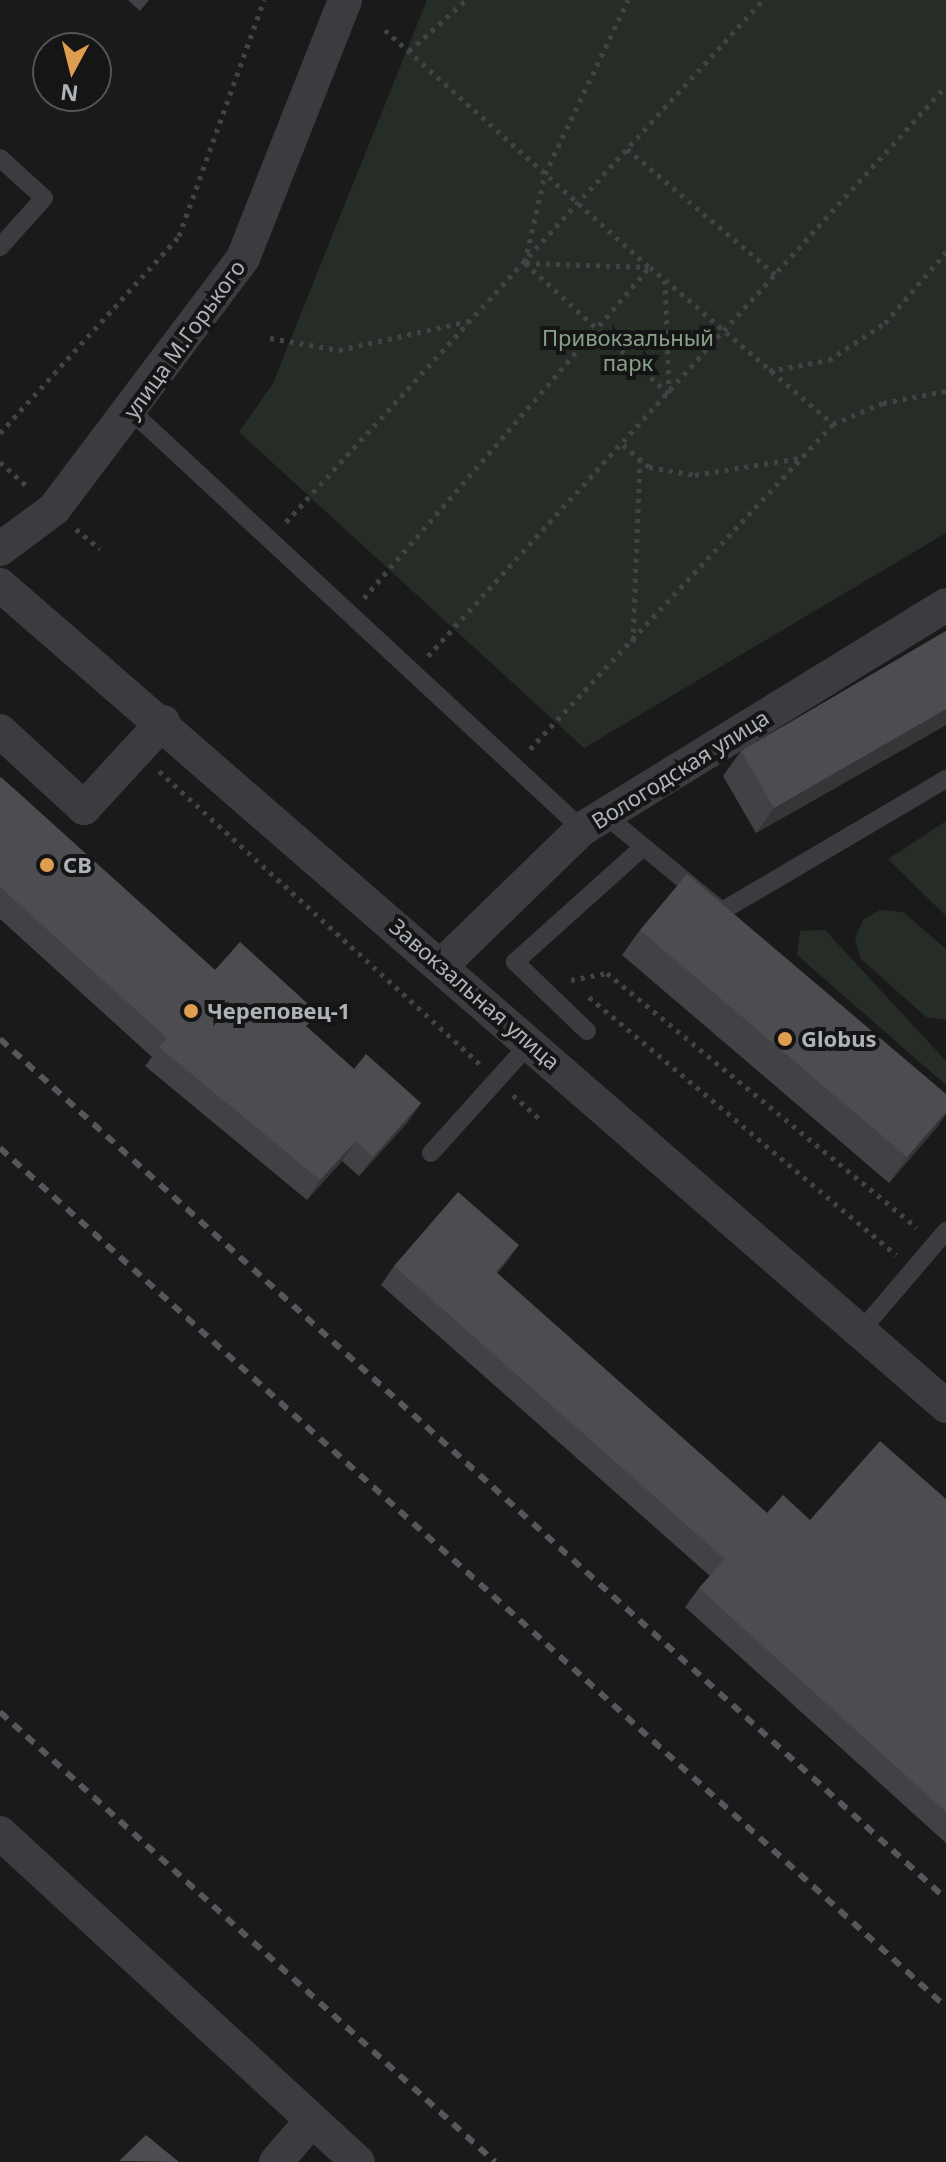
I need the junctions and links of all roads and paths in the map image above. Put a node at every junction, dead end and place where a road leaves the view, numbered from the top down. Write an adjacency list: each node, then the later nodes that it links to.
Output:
1 (264, 0): 28 (path)
2 (345, 0): 26 (street, улица М.Горького)
3 (466, 0): 7 (path)
4 (628, 0): 11 (path)
5 (763, 0): 9 (path)
6 (385, 30): 7 (path)
7 (409, 51): 11 (path)
8 (946, 86): 17 (path)
9 (627, 149): 12 (path); 17 (path)
10 (0, 158): 13 (lane)
11 (545, 174): 12 (path); 15 (path)
12 (578, 204): 15 (path); 16 (path)
13 (0, 247)
14 (946, 252): 23 (path)
15 (525, 263): 16 (path); 19 (path); 20 (path)
16 (650, 267): 18 (path); 20 (path)
17 (776, 275): 21 (path)
18 (665, 280): 21 (path); 25 (path)
19 (474, 319): 22 (path); 32 (path)
20 (599, 328): 25 (path); 36 (path)
21 (725, 331): 23 (path); 25 (path)
22 (270, 338)
23 (769, 371): 27 (path)
24 (946, 391): 27 (path)
25 (669, 394): 29 (path)
26 (132, 412): 32 (lane); 33 (street, улица М.Горького)
27 (833, 424): 30 (path)
28 (0, 433)
29 (623, 445): 31 (path); 38 (path)
30 (803, 458): 31 (path); 37 (path)
31 (640, 460): 37 (path)
32 (266, 538): 36 (lane)
33 (0, 549)
34 (0, 585): 39 (street, Завокзальная улица)
35 (946, 605): 44 (street, Вологодская улица)
36 (347, 612): 38 (lane)
37 (633, 642): 42 (path)
38 (410, 670): 42 (lane)
39 (163, 722): 41 (street); 48 (street, Завокзальная улица)
40 (0, 731): 41 (street)
41 (136, 750): 53 (path)
42 (512, 763): 44 (lane)
43 (946, 779): 46 (lane)
44 (594, 822): 45 (lane); 48 (street, Вологодская улица)
45 (640, 850): 46 (lane); 51 (lane)
46 (722, 911): 47 (lane)
47 (745, 930)
48 (441, 966): 52 (street, Завокзальная улица)
49 (554, 983): 56 (path)
50 (566, 988): 57 (path)
51 (587, 1031)
52 (531, 1042): 53 (lane); 58 (street, Завокзальная улица)
53 (497, 1079): 54 (path); 55 (lane)
54 (542, 1121)
55 (431, 1153)
56 (941, 1237): 57 (lane)
57 (912, 1269): 58 (lane)
58 (860, 1332): 59 (street, Завокзальная улица)
59 (946, 1406)
60 (0, 1833): 61 (street)
61 (312, 2120): 62 (street); 63 (street)
62 (276, 2162)
63 (358, 2162)

